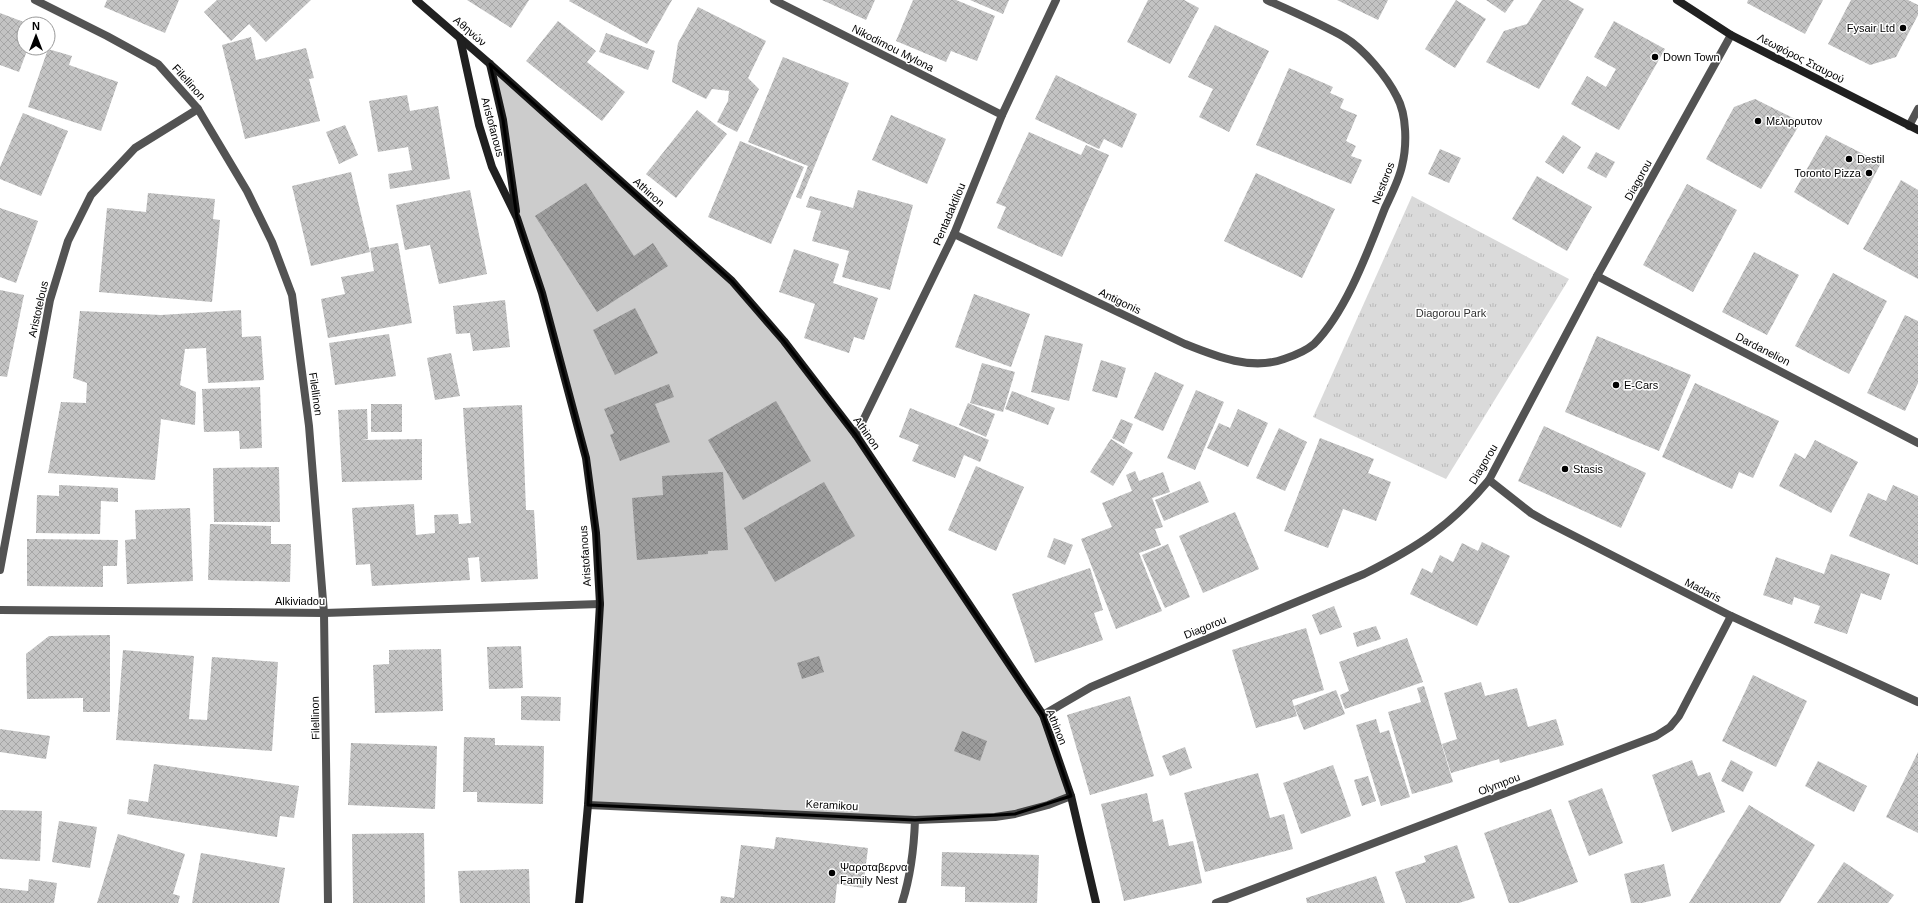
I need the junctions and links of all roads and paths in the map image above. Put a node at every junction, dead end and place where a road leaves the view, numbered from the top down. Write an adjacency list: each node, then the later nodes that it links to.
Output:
1 (35, 0): 10 (street, Filellinon)
2 (416, 0): 8 (street, Αθηνών)
3 (774, 0): 12 (street, Nikodimou Mylona)
4 (1056, 0): 12 (street, Pentadaktilou)
5 (1267, 0): 18 (street, Nestoros)
6 (1677, 0): 7 (street, Λεωφόρος Σταυρού)
7 (1731, 34): 13 (street, Λεωφόρος Σταυρού); 17 (street, Diagorou)
8 (460, 38): 9 (street, Αθηνών); 15 (street, Aristofanous)
9 (490, 64): 15 (street, Aristofanous); 19 (street, Athinon)
10 (198, 109): 22 (street, Aristotelous); 25 (street, Filellinon)
11 (1918, 109): 13 (street)
12 (1002, 115): 16 (street, Pentadaktilou)
13 (1909, 126): 14 (street, Λεωφόρος Σταυρού)
14 (1918, 130)
15 (517, 218): 23 (street, Aristofanous)
16 (954, 234): 18 (street, Antigonis); 19 (street, Pentadaktilou)
17 (1597, 276): 20 (street, Dardanelion); 21 (street, Diagorou)
18 (1284, 360)
19 (856, 435): 28 (street, Athinon)
20 (1918, 442)
21 (1489, 480): 26 (street, Madaris); 28 (street, Diagorou)
22 (0, 570)
23 (600, 604): 25 (street, Alkiviadou); 30 (street, Aristofanous)
24 (0, 610): 25 (street, Alkiviadou)
25 (324, 613): 32 (street, Filellinon)
26 (1731, 616): 27 (street, Madaris); 36 (street, Olympou)
27 (1918, 702)
28 (1042, 715): 29 (street, Athinon)
29 (1071, 796): 31 (street, Keramikou); 35 (street, Athinon)
30 (588, 805): 31 (street, Keramikou); 33 (street, Aristofanous)
31 (915, 820): 34 (street)
32 (328, 903)
33 (579, 903)
34 (902, 903)
35 (1096, 903)
36 (1216, 903)

